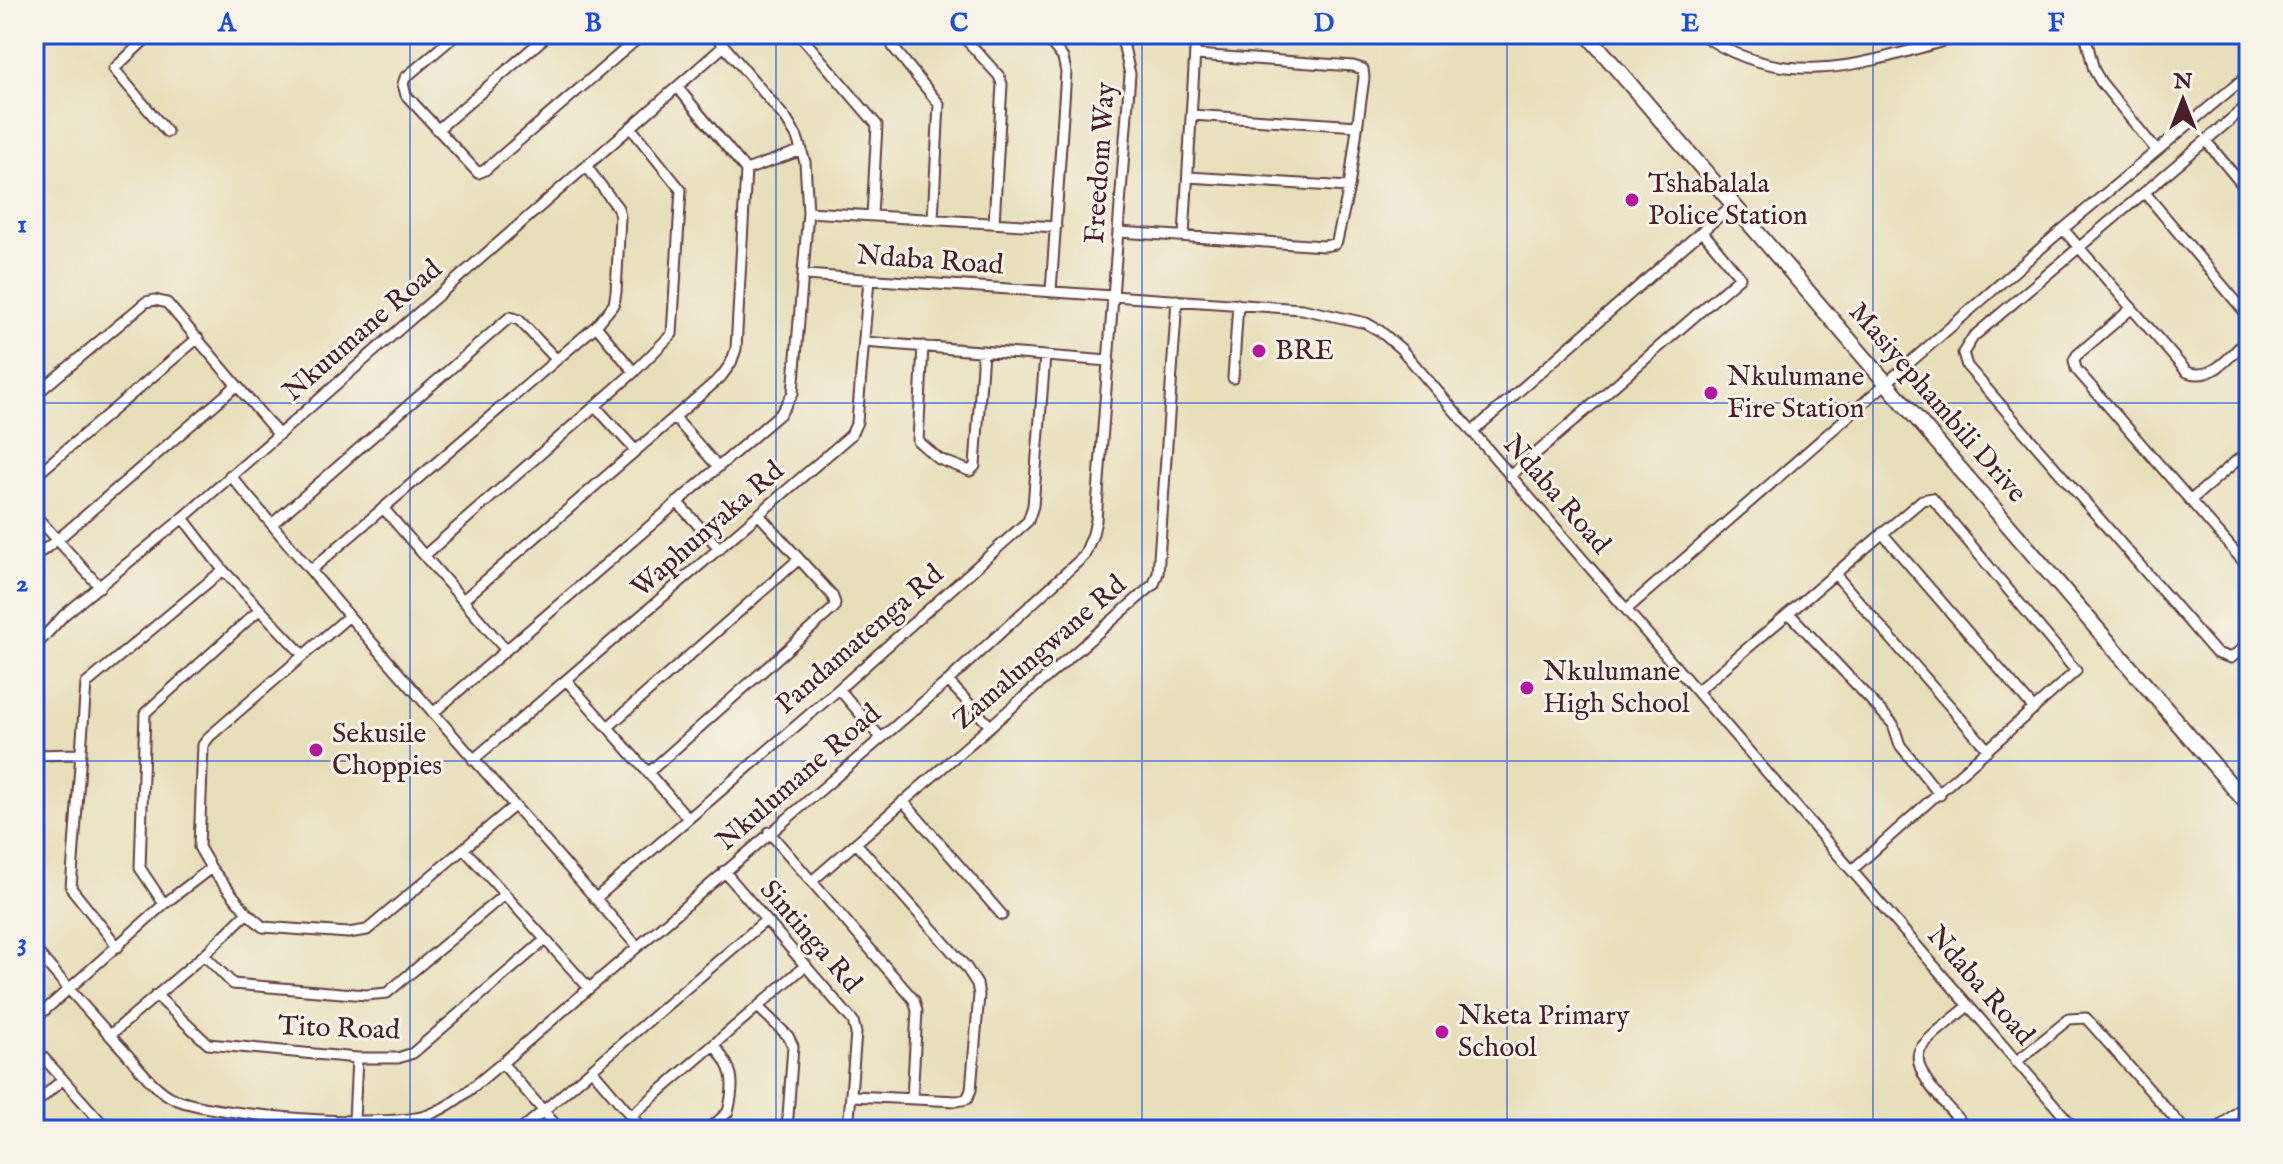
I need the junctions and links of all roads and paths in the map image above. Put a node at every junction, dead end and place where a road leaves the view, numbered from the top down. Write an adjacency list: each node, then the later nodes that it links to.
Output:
1 (151, 34): 25 (street)
2 (457, 34): 24 (street)
3 (549, 34): 24 (street)
4 (714, 34): 16 (street)
5 (799, 34): 37 (street)
6 (898, 34): 38 (street)
7 (961, 34): 39 (street)
8 (1044, 34): 40 (street)
9 (1121, 34): 43 (street, Freedom Way)
10 (1196, 34): 17 (street)
11 (1587, 34): 35 (main road, Masiyephambili Drive)
12 (1701, 34): 13 (street)
13 (1968, 34)
14 (2085, 34): 28 (street)
15 (637, 36): 24 (street)
16 (724, 46): 19 (street, Nkuumane Road); 27 (street)
17 (1196, 55): 21 (street); 22 (street)
18 (2249, 74): 28 (street)
19 (678, 88): 23 (street, Nkuumane Road); 30 (street)
20 (2249, 104): 26 (street)
21 (1192, 115): 22 (street); 31 (street)
22 (1357, 126): 32 (street)
23 (631, 128): 29 (street, Nkuumane Road); 63 (street)
24 (437, 130)
25 (167, 132)
26 (2206, 141): 33 (street); 34 (street)
27 (802, 150): 30 (street); 36 (street)
28 (2156, 150): 41 (street)
29 (586, 166): 54 (street); 71 (street, Nkuumane Road)
30 (746, 170): 69 (street)
31 (1188, 177): 32 (street); 44 (street)
32 (1349, 187): 44 (street)
33 (2145, 193): 45 (street); 53 (street)
34 (2249, 193)
35 (1734, 204): 42 (street); 65 (main road, Masiyephambili Drive)
36 (808, 212): 37 (street); 46 (street)
37 (872, 216): 38 (street)
38 (933, 219): 39 (street)
39 (994, 223): 40 (street)
40 (1056, 227): 48 (street)
41 (2063, 229): 45 (street); 65 (street)
42 (1702, 231): 70 (street); 76 (street)
43 (1119, 232): 44 (street); 49 (street, Freedom Way)
44 (1184, 236)
45 (2080, 247): 52 (street); 103 (street)
46 (805, 275): 47 (street, Ndaba Road); 74 (street)
47 (869, 279): 48 (street, Ndaba Road); 57 (street, Waphunyaka Rd)
48 (1051, 291): 49 (street, Ndaba Road)
49 (1114, 296): 50 (street, Ndaba Road); 62 (street, Nkulumane Road)
50 (1177, 300): 51 (street, Ndaba Road); 113 (street, Zamalungwane Rd)
51 (1238, 304): 64 (street); 70 (street, Ndaba Road)
52 (2132, 308): 55 (street); 78 (street)
53 (2249, 317)
54 (596, 326): 61 (street); 63 (street)
55 (2249, 337)
56 (198, 338): 66 (street); 67 (street); 77 (street)
57 (864, 342): 58 (street); 82 (street, Waphunyaka Rd)
58 (923, 346): 59 (street); 59 (street)
59 (983, 351): 60 (street)
60 (1045, 356): 62 (street); 109 (street, Pandamatenga Rd)
61 (556, 359): 80 (street); 84 (street)
62 (1109, 361): 108 (street, Nkulumane Road)
63 (634, 372): 68 (street)
64 (1233, 378)
65 (1886, 384): 99 (street); 124 (main road, Masiyephambili Drive)
66 (236, 386): 71 (street); 86 (street)
67 (34, 395)
68 (595, 406): 73 (street); 89 (street)
69 (675, 418): 73 (street); 74 (street)
70 (1472, 432): 76 (street, Ndaba Road)
71 (278, 434): 75 (street, Nkuumane Road)
72 (2249, 450): 78 (street)
73 (636, 451): 98 (street)
74 (718, 467): 79 (street)
75 (230, 475): 83 (street, Nkuumane Road); 84 (street)
76 (1510, 476): 99 (street, Ndaba Road)
77 (34, 477)
78 (2192, 499): 91 (street)
79 (677, 502): 87 (street); 104 (street)
80 (384, 509): 89 (street); 95 (street)
81 (34, 514): 86 (street)
82 (760, 516): 87 (street, Waphunyaka Rd); 92 (street)
83 (183, 518): 94 (street); 97 (street, Nkuumane Road)
84 (272, 524): 95 (street)
85 (1882, 533): 96 (street); 111 (street); 111 (street)
86 (57, 540): 90 (street); 97 (street)
87 (720, 549): 107 (street, Waphunyaka Rd)
88 (2249, 551): 91 (street)
89 (425, 555): 98 (street)
90 (34, 557)
91 (2240, 558): 93 (street)
92 (799, 559): 114 (street); 120 (street)
93 (2249, 568)
94 (223, 570): 100 (street); 117 (street)
95 (311, 570): 102 (street)
96 (1835, 574): 101 (street); 116 (street)
97 (100, 587): 105 (street, Nkuumane Road)
98 (463, 600): 104 (street)
99 (1627, 609): 110 (street, Ndaba Road)
100 (259, 610): 106 (street); 135 (street)
101 (1789, 613): 110 (street); 121 (street)
102 (349, 616): 106 (street); 112 (street)
103 (2249, 643)
104 (505, 649): 112 (street)
105 (34, 652)
106 (303, 655): 129 (street)
107 (567, 681): 114 (street); 119 (street, Waphunyaka Rd)
108 (948, 681): 113 (street); 115 (street, Nkulumane Road)
109 (839, 689): 115 (street); 125 (street, Pandamatenga Rd)
110 (1697, 691): 130 (street, Ndaba Road)
111 (2034, 709): 116 (street)
112 (433, 713): 119 (street)
113 (990, 726): 122 (street, Zamalungwane Rd)
114 (608, 727): 120 (street)
115 (880, 737): 126 (street, Nkulumane Road)
116 (1988, 750): 121 (street)
117 (79, 754): 118 (street); 141 (street)
118 (34, 755)
119 (473, 760): 123 (street)
120 (649, 772): 125 (street)
121 (1940, 795): 130 (street)
122 (903, 801): 127 (street, Zamalungwane Rd); 137 (street)
123 (514, 806): 128 (street); 134 (street)
124 (2249, 806)
125 (688, 818): 134 (street, Pandamatenga Rd)
126 (769, 832): 131 (street, Nkulumane Road); 132 (street)
127 (856, 843): 132 (street, Zamalungwane Rd); 160 (street)
128 (464, 849): 133 (street); 136 (street)
129 (211, 868): 135 (street); 136 (street)
130 (1852, 870): 148 (street, Ndaba Road)
131 (724, 871): 138 (street, Sintinga Rd); 140 (street, Nkulumane Road)
132 (812, 881): 160 (street)
133 (505, 894): 139 (street); 143 (street)
134 (595, 899): 140 (street)
135 (164, 904): 141 (street)
136 (247, 913): 143 (street)
137 (1002, 915)
138 (766, 920): 144 (street, Sintinga Rd); 157 (street)
139 (545, 940): 145 (street); 154 (street, Tito Road)
140 (636, 945): 145 (street, Nkulumane Road)
141 (118, 947): 146 (street)
142 (34, 948): 146 (street)
143 (204, 955): 147 (street)
144 (806, 965): 149 (street); 159 (street, Sintinga Rd)
145 (588, 987): 156 (street, Nkulumane Road)
146 (68, 990): 150 (street); 151 (street)
147 (156, 995): 151 (street); 154 (street, Tito Road)
148 (1968, 1006): 155 (street, Ndaba Road); 175 (street)
149 (758, 1007): 152 (street); 173 (street)
150 (34, 1020)
151 (110, 1035): 165 (street)
152 (714, 1045): 164 (street); 172 (street)
153 (34, 1047): 158 (street)
154 (357, 1058): 166 (street)
155 (2016, 1062): 176 (street, Ndaba Road); 177 (street)
156 (502, 1063): 163 (street); 166 (street, Nkulumane Road)
157 (592, 1070): 163 (street); 164 (street)
158 (63, 1079): 162 (street); 167 (street)
159 (852, 1096): 160 (street); 174 (street, Sintinga Rd)
160 (912, 1099)
161 (2249, 1102): 178 (street)
162 (34, 1105)
163 (544, 1110): 169 (street); 170 (street)
164 (631, 1116): 171 (street)
165 (306, 1117): 166 (street, Nkulumane Road); 168 (street)
166 (354, 1120)
167 (108, 1130)
168 (305, 1130)
169 (521, 1130)
170 (560, 1130)
171 (643, 1130)
172 (708, 1130)
173 (787, 1130)
174 (848, 1130)
175 (1968, 1130)
176 (2076, 1130)
177 (2185, 1130)
178 (2216, 1130)

